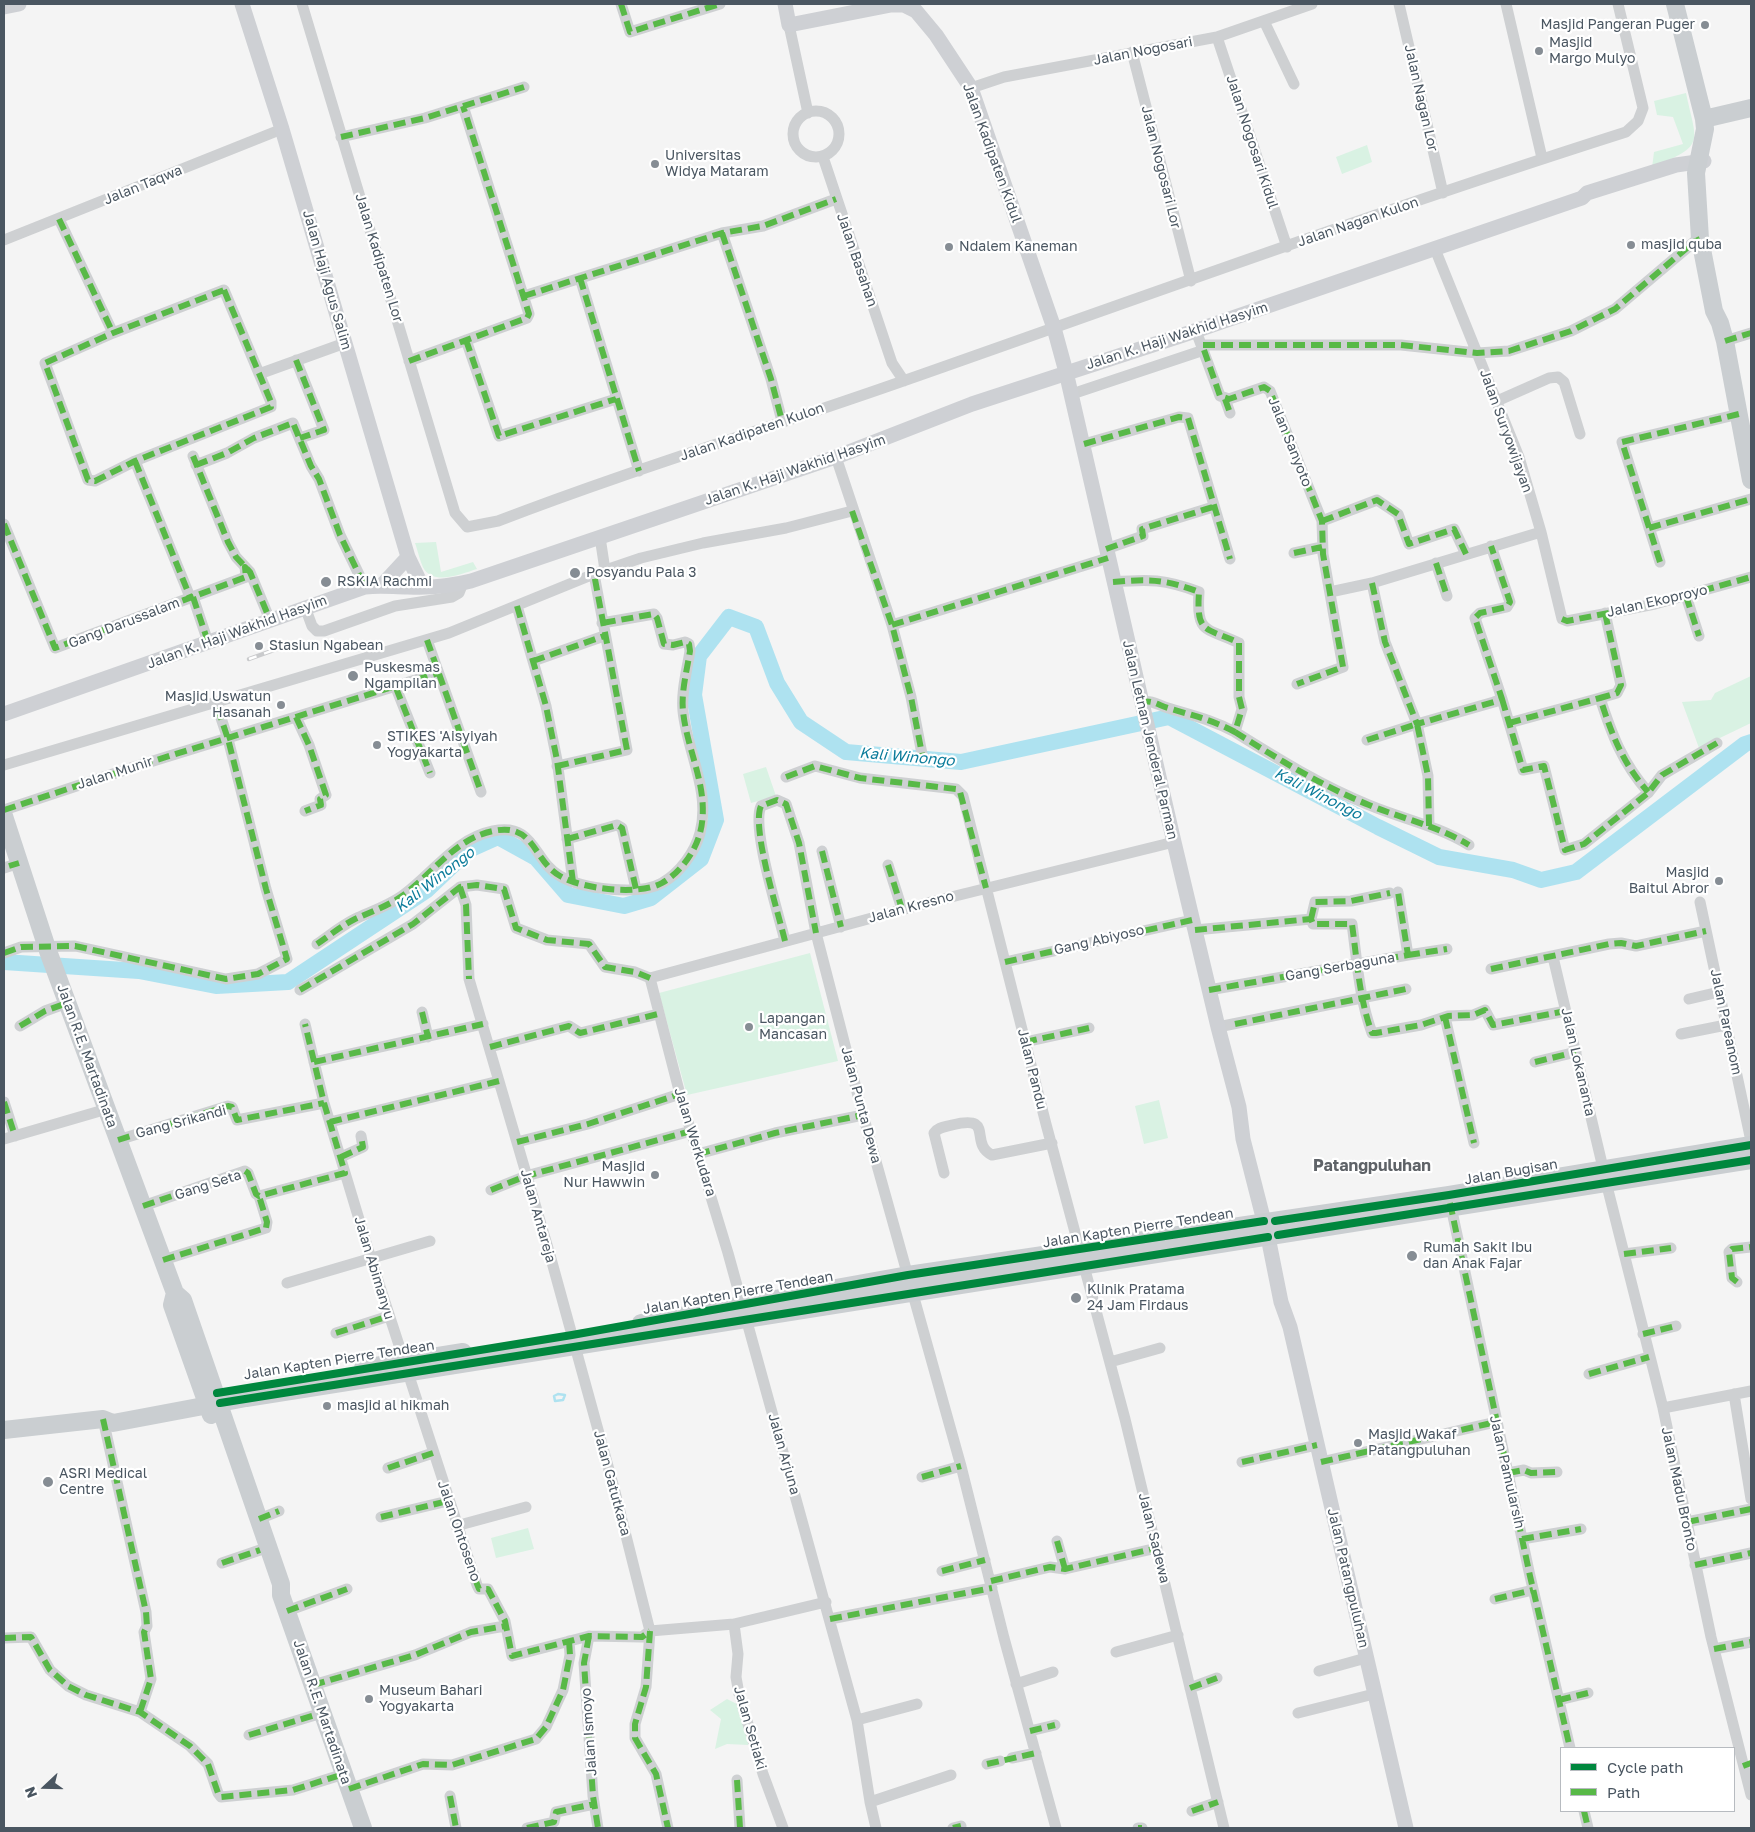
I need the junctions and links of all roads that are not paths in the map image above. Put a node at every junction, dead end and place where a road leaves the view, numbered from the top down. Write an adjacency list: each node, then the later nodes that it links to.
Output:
1 (19, 4): 13 (street)
2 (242, 4): 26 (street, Jalan Haji Agus Salim)
3 (302, 4): 27 (street, Jalan Kadipaten Lor)
4 (621, 4): 5 (street)
5 (720, 4)
6 (785, 4): 15 (street)
7 (1312, 4): 14 (street, Jalan Nogosari)
8 (1398, 4): 31 (street, Jalan Nagan Lor)
9 (1506, 4): 29 (street)
10 (1618, 4): 29 (street, Jalan Nagan Kulon)
11 (1675, 4): 25 (main road)
12 (1686, 4): 25 (main road)
13 (4, 7)
14 (1264, 21): 16 (street, Jalan Nogosari); 18 (street)
15 (789, 25): 20 (street, Jalan Kadipaten Kidul); 23 (street)
16 (1217, 37): 17 (street, Jalan Nogosari); 37 (street, Jalan Nogosari Kidul)
17 (1132, 52): 20 (street, Jalan Nogosari); 40 (street, Jalan Nogosari Lor)
18 (1294, 84)
19 (524, 87): 21 (street)
20 (971, 88): 43 (street, Jalan Kadipaten Kidul)
21 (463, 106): 27 (street); 41 (street)
22 (1751, 108): 25 (main road)
23 (808, 113): 28 (street); 28 (street)
24 (1751, 117): 25 (main road)
25 (1708, 123): 30 (main road)
26 (282, 129): 33 (street, Jalan Taqwa); 49 (street, Jalan Haji Agus Salim)
27 (341, 137): 53 (street, Jalan Kadipaten Lor)
28 (823, 157): 32 (street, Jalan Basahan)
29 (1542, 158): 31 (street, Jalan Nagan Kulon)
30 (1701, 167): 35 (main road); 38 (street, Jalan K. Haji Wakhid Hasyim); 42 (main road)
31 (1442, 193): 37 (street, Jalan Nagan Kulon)
32 (836, 199): 34 (street); 54 (street, Jalan Basahan)
33 (59, 219): 36 (street, Jalan Taqwa); 45 (street)
34 (722, 233): 39 (street); 65 (street)
35 (1700, 239): 42 (main road); 51 (street)
36 (4, 240)
37 (1287, 247): 40 (street, Jalan Nagan Kulon)
38 (1435, 249): 44 (street, Jalan K. Haji Wakhid Hasyim); 51 (street, Jalan Suryowijayan)
39 (580, 278): 41 (street); 60 (street)
40 (1191, 281): 43 (street, Jalan Nagan Kulon)
41 (524, 296): 47 (street)
42 (1720, 323): 48 (main road)
43 (1054, 328): 55 (street, Jalan Kadipaten Kidul); 57 (street, Jalan Kadipaten Kulon)
44 (1196, 330): 50 (street); 55 (street, Jalan K. Haji Wakhid Hasyim)
45 (113, 333): 56 (street); 70 (street)
46 (1751, 333): 48 (street)
47 (466, 340): 53 (street); 60 (street)
48 (1725, 342): 64 (main road)
49 (345, 343): 52 (street); 87 (street, Jalan Haji Agus Salim)
50 (1203, 348): 51 (street); 59 (street); 61 (street)
51 (1477, 353): 62 (street, Jalan Suryowijayan)
52 (296, 360): 56 (street); 67 (street)
53 (409, 361): 76 (street, Jalan Kadipaten Lor)
54 (892, 362): 57 (street, Jalan Basahan); 58 (street, Jalan Basahan)
55 (1066, 372): 59 (street, Jalan Letnan Jenderal Parman); 69 (street, Jalan K. Haji Wakhid Hasyim)
56 (259, 374): 70 (street)
57 (904, 381): 58 (street, Jalan Kadipaten Kulon)
58 (890, 385): 65 (street, Jalan Kadipaten Kulon)
59 (1072, 394): 68 (street, Jalan Letnan Jenderal Parman)
60 (616, 399): 71 (street)
61 (1225, 399): 63 (street); 77 (street, Jalan Sanyoto)
62 (1497, 401): 66 (street); 80 (street, Jalan Suryowijayan)
63 (1230, 413)
64 (1739, 414): 72 (main road); 79 (street)
65 (782, 421): 71 (street, Jalan Kadipaten Kulon)
66 (1580, 434)
67 (300, 438): 91 (street); 98 (street)
68 (1084, 444): 74 (street); 84 (street, Jalan Letnan Jenderal Parman)
69 (836, 457): 75 (street); 81 (street, Jalan K. Haji Wakhid Hasyim)
70 (135, 461): 103 (street)
71 (639, 472): 76 (street, Jalan Kadipaten Kulon)
72 (1751, 480)
73 (1751, 499): 79 (street)
74 (1213, 506): 84 (street); 88 (street)
75 (852, 511): 92 (street); 111 (street)
76 (455, 513)
77 (1322, 521): 83 (street, Jalan Sanyoto); 86 (street)
78 (4, 524): 103 (street, Gang Darussalam)
79 (1649, 528): 89 (street)
80 (1541, 532): 82 (street); 108 (street, Jalan Suryowijayan)
81 (600, 537): 92 (street); 95 (street, Jalan K. Haji Wakhid Hasyim)
82 (1491, 546): 86 (street); 121 (street)
83 (1322, 548): 85 (street); 100 (street, Jalan Sanyoto)
84 (1107, 553): 94 (street, Jalan Letnan Jenderal Parman); 111 (street)
85 (1294, 553)
86 (1466, 554): 90 (street)
87 (408, 557): 97 (street); 99 (street, Jalan Haji Agus Salim)
88 (1230, 559)
89 (1660, 562)
90 (1436, 563): 96 (street); 101 (street)
91 (248, 569): 103 (street, Gang Darussalam); 109 (street)
92 (599, 572): 105 (street); 110 (street)
93 (1751, 577): 102 (street, Jalan Ekoproyo)
94 (1113, 582): 123 (street, Jalan Letnan Jenderal Parman); 128 (street)
95 (463, 583): 99 (street, Jalan K. Haji Wakhid Hasyim); 104 (street)
96 (1372, 583): 100 (street); 127 (street)
97 (383, 584): 98 (street, Jalan K. Haji Wakhid Hasyim); 99 (street, Jalan K. Haji Wakhid Hasyim)
98 (365, 587): 106 (street, Jalan K. Haji Wakhid Hasyim)
99 (416, 587): 104 (street)
100 (1330, 592): 118 (street, Jalan Sanyoto)
101 (1447, 596)
102 (1686, 596): 107 (street, Jalan Ekoproyo); 113 (street)
103 (191, 597): 115 (street)
104 (395, 606): 106 (street)
105 (517, 606): 114 (street); 116 (street)
106 (305, 607): 109 (street, Jalan K. Haji Wakhid Hasyim)
107 (1605, 613): 108 (street, Jalan Ekoproyo); 120 (street)
108 (1562, 619)
109 (270, 620): 115 (street, Jalan K. Haji Wakhid Hasyim)
110 (602, 624): 112 (street); 152 (street)
111 (892, 625): 132 (street)
112 (604, 636): 116 (street); 134 (street)
113 (1699, 636)
114 (427, 640): 117 (street); 122 (street)
115 (208, 642): 124 (street, Jalan K. Haji Wakhid Hasyim)
116 (533, 661): 134 (street)
117 (438, 673): 119 (street, Jalan Munir); 137 (street)
118 (1297, 684)
119 (396, 688): 125 (street, Jalan Munir); 135 (street)
120 (1600, 698): 126 (street); 138 (street)
121 (1502, 699): 126 (street); 127 (street)
122 (216, 703): 129 (street); 133 (street)
123 (1142, 703): 128 (street); 144 (street, Jalan Letnan Jenderal Parman)
124 (4, 714)
125 (296, 717): 129 (street, Jalan Munir); 140 (street)
126 (1509, 723): 138 (street)
127 (1417, 724): 130 (street); 142 (street)
128 (1234, 732): 142 (street)
129 (228, 739): 139 (street, Jalan Munir); 162 (street)
130 (1367, 740)
131 (1717, 743): 138 (street)
132 (922, 754)
133 (4, 765)
134 (557, 766): 143 (street)
135 (430, 773)
136 (786, 777): 151 (street, Jalan Pandu)
137 (481, 792)
138 (1648, 792)
139 (4, 810)
140 (305, 811)
141 (4, 816): 147 (main road, Jalan R.E. Martadinata)
142 (1429, 826): 145 (street)
143 (567, 839): 149 (street); 152 (street)
144 (1174, 842): 151 (street, Jalan Kresno); 156 (street, Jalan Letnan Jenderal Parman)
145 (1469, 845)
146 (822, 851): 157 (street)
147 (11, 865): 162 (main road, Jalan R.E. Martadinata)
148 (888, 865): 154 (street)
149 (573, 882): 152 (street); 161 (street)
150 (460, 887): 170 (street); 172 (street); 183 (street, Jalan Antareja)
151 (986, 888): 154 (street, Jalan Kresno); 167 (street, Jalan Pandu)
152 (636, 889)
153 (1700, 902): 158 (street, Jalan Pareanom)
154 (902, 909): 157 (street, Jalan Kresno)
155 (1311, 919): 156 (street, Gang Abiyoso); 165 (street, Gang Serbaguna); 168 (street, Gang Abiyoso)
156 (1194, 925): 167 (street, Gang Abiyoso); 173 (street, Jalan Letnan Jenderal Parman)
157 (841, 926): 159 (street, Jalan Kresno)
158 (1706, 931): 166 (street); 174 (street, Jalan Pareanom)
159 (816, 933): 160 (street, Jalan Kresno); 160 (street, Jalan Punta Dewa); 200 (street, Jalan Punta Dewa)
160 (785, 941): 170 (street, Jalan Kresno)
161 (317, 944)
162 (47, 949): 164 (street); 177 (main road, Jalan R.E. Martadinata)
163 (1447, 949): 165 (street)
164 (4, 953)
165 (1408, 955): 168 (street, Gang Serbaguna)
166 (1553, 956): 169 (street); 178 (street, Jalan Lokananta)
167 (1005, 962): 190 (street, Jalan Pandu)
168 (1357, 964): 173 (street, Gang Serbaguna); 175 (street)
169 (1491, 969)
170 (650, 978): 180 (street, Jalan Werkudara)
171 (1406, 989): 175 (street)
172 (300, 990)
173 (1209, 990): 187 (street, Jalan Letnan Jenderal Parman)
174 (1719, 992): 176 (street); 184 (street, Jalan Pareanom)
175 (1363, 998): 181 (street); 187 (street)
176 (1689, 999)
177 (67, 1003): 185 (street); 199 (main road, Jalan R.E. Martadinata)
178 (1566, 1011): 181 (street); 192 (street, Jalan Lokananta)
179 (422, 1012): 189 (street)
180 (658, 1014): 191 (street); 196 (street, Jalan Werkudara)
181 (1445, 1017): 209 (street)
182 (305, 1024): 193 (street, Jalan Abimanyu)
183 (483, 1024): 189 (street); 191 (street, Jalan Antareja)
184 (1726, 1025): 188 (street); 206 (street, Jalan Pareanom)
185 (20, 1026)
186 (1090, 1028): 190 (street)
187 (1218, 1028): 222 (street, Jalan Letnan Jenderal Parman)
188 (1681, 1034)
189 (428, 1037): 193 (street)
190 (1025, 1042): 208 (street, Jalan Pandu)
191 (490, 1047): 195 (street, Jalan Antareja)
192 (1576, 1052): 194 (street); 216 (street, Jalan Lokananta)
193 (314, 1062): 198 (street, Jalan Abimanyu)
194 (1535, 1062)
195 (499, 1081): 201 (street); 207 (street, Jalan Antareja)
196 (680, 1094): 202 (street, Jalan Werkudara); 207 (street)
197 (4, 1102): 204 (street)
198 (324, 1103): 201 (street, Jalan Abimanyu); 205 (street, Gang Srikandi)
199 (107, 1109): 204 (street); 205 (main road, Jalan R.E. Martadinata)
200 (863, 1115): 211 (street); 232 (street, Jalan Punta Dewa)
201 (330, 1122): 212 (street, Jalan Abimanyu)
202 (691, 1131): 211 (street, Jalan Werkudara); 217 (street)
203 (361, 1136): 212 (street)
204 (9, 1138)
205 (118, 1140): 221 (main road, Jalan R.E. Martadinata)
206 (1751, 1141)
207 (517, 1142): 217 (street, Jalan Antareja)
208 (1052, 1143): 214 (street); 227 (street, Jalan Pandu)
209 (1474, 1143)
210 (1751, 1145): 216 (main road, Jalan Bugisan)
211 (698, 1154): 233 (street, Jalan Werkudara)
212 (341, 1157): 215 (street, Jalan Abimanyu)
213 (1751, 1160): 216 (main road, Jalan Bugisan)
214 (944, 1173)
215 (345, 1174): 219 (street, Gang Seta); 228 (street, Jalan Abimanyu)
216 (1604, 1175): 220 (main road, Jalan Bugisan); 226 (street, Jalan Madu Bronto)
217 (526, 1176): 218 (street); 239 (street, Jalan Antareja)
218 (491, 1190)
219 (259, 1196): 221 (street, Gang Seta); 229 (street)
220 (1450, 1201): 222 (main road, Jalan Bugisan); 251 (street, Jalan Pamularsih)
221 (143, 1206): 229 (main road, Jalan R.E. Martadinata)
222 (1271, 1228): 227 (main road, Jalan Kapten Pierre Tendean); 236 (street, Jalan Letnan Jenderal Parman)
223 (430, 1241): 228 (street)
224 (1751, 1247): 231 (street)
225 (1672, 1248): 226 (street)
226 (1624, 1254): 238 (street, Jalan Madu Bronto)
227 (1083, 1257): 232 (main road, Jalan Kapten Pierre Tendean); 242 (street, Jalan Sadewa)
228 (370, 1259): 230 (street); 234 (street, Jalan Abimanyu)
229 (163, 1260): 248 (main road, Jalan R.E. Martadinata)
230 (287, 1282)
231 (1738, 1282)
232 (910, 1284): 233 (main road, Jalan Kapten Pierre Tendean); 258 (street, Jalan Punta Dewa)
233 (743, 1312): 239 (main road, Jalan Kapten Pierre Tendean); 287 (street, Jalan Arjuna)
234 (389, 1316): 237 (street); 243 (street, Jalan Abimanyu)
235 (1676, 1326): 238 (street)
236 (1290, 1327): 254 (street, Jalan Patangpuluhan)
237 (336, 1333)
238 (1644, 1334): 241 (street, Jalan Madu Bronto)
239 (573, 1340): 243 (main road, Jalan Kapten Pierre Tendean); 292 (street, Jalan Gatutkaca)
240 (1160, 1348): 242 (street)
241 (1650, 1357): 244 (street); 249 (street, Jalan Madu Bronto)
242 (1110, 1362): 275 (street, Jalan Sadewa)
243 (406, 1367): 246 (main road, Jalan Kapten Pierre Tendean); 255 (street, Jalan Ontoseno)
244 (1589, 1374)
245 (1751, 1391): 247 (street)
246 (241, 1394): 248 (main road, Jalan Kapten Pierre Tendean); 253 (main road)
247 (1734, 1394): 249 (street); 263 (street)
248 (204, 1395): 250 (main road, Jalan Kapten Pierre Tendean); 253 (main road, Jalan R.E. Martadinata); 253 (main road)
249 (1663, 1408): 270 (street, Jalan Madu Bronto)
250 (103, 1419): 252 (main road, Jalan Kapten Pierre Tendean); 311 (street)
251 (1496, 1422): 257 (street); 261 (street, Jalan Pamularsih)
252 (4, 1430)
253 (224, 1433): 269 (main road, Jalan R.E. Martadinata); 276 (main road, Jalan R.E. Martadinata)
254 (1317, 1445): 256 (street); 257 (street, Jalan Patangpuluhan)
255 (433, 1453): 259 (street); 264 (street, Jalan Ontoseno)
256 (1242, 1462)
257 (1321, 1462): 300 (street, Jalan Patangpuluhan)
258 (961, 1466): 262 (street); 278 (street, Jalan Punta Dewa)
259 (388, 1468)
260 (1557, 1472): 261 (street)
261 (1508, 1473): 273 (street, Jalan Pamularsih)
262 (922, 1477)
263 (1751, 1499)
264 (448, 1501): 268 (street); 271 (street, Jalan Ontoseno)
265 (526, 1507): 271 (street)
266 (1751, 1509): 270 (street)
267 (279, 1511): 269 (street)
268 (381, 1517)
269 (259, 1519): 288 (main road, Jalan R.E. Martadinata)
270 (1686, 1522): 280 (street, Jalan Madu Bronto)
271 (456, 1526): 291 (street, Jalan Ontoseno)
272 (1581, 1530): 273 (street)
273 (1522, 1539): 285 (street, Jalan Pamularsih)
274 (1058, 1541): 281 (street)
275 (1156, 1548): 281 (street); 293 (street, Jalan Sadewa)
276 (260, 1550): 279 (street); 288 (main road, Jalan R.E. Martadinata)
277 (1751, 1553): 280 (street)
278 (985, 1560): 282 (street); 283 (street, Jalan Punta Dewa)
279 (222, 1563)
280 (1695, 1565): 298 (street, Jalan Madu Bronto)
281 (1064, 1569): 283 (street)
282 (942, 1572)
283 (991, 1585): 289 (street); 304 (street, Jalan Punta Dewa)
284 (347, 1589): 288 (street)
285 (1533, 1590): 286 (street); 309 (street, Jalan Pamularsih)
286 (1495, 1599)
287 (826, 1602): 289 (street, Jalan Arjuna); 290 (street)
288 (284, 1603): 305 (main road, Jalan R.E. Martadinata)
289 (830, 1619): 314 (street, Jalan Arjuna)
290 (734, 1624): 292 (street); 340 (street, Jalan Setiaki)
291 (505, 1626): 296 (street, Jalan Ontoseno); 305 (street)
292 (650, 1631): 294 (street, Jalan Ontoseno); 338 (street, Jalan Gatutkaca)
293 (1178, 1635): 299 (street); 306 (street, Jalan Sadewa)
294 (589, 1636): 296 (street, Jalan Ontoseno); 331 (street, Jalan Ismoyo)
295 (4, 1638): 311 (street)
296 (569, 1640): 326 (street)
297 (1751, 1642): 298 (street)
298 (1714, 1649): 323 (street, Jalan Madu Bronto)
299 (1116, 1652)
300 (1366, 1658): 301 (street); 308 (street, Jalan Patangpuluhan)
301 (1319, 1671)
302 (1052, 1672): 304 (street)
303 (1217, 1678): 306 (street)
304 (1016, 1684): 316 (street, Jalan Punta Dewa)
305 (313, 1685): 312 (main road, Jalan R.E. Martadinata)
306 (1190, 1688): 330 (street, Jalan Sadewa)
307 (1588, 1693): 309 (street)
308 (1374, 1694): 313 (street); 344 (street, Jalan Patangpuluhan)
309 (1559, 1700): 318 (street, Jalan Pamularsih)
310 (917, 1704): 314 (street)
311 (140, 1712): 326 (street)
312 (322, 1713): 317 (street); 326 (main road, Jalan R.E. Martadinata)
313 (1298, 1713)
314 (857, 1720): 329 (street, Jalan Arjuna)
315 (1055, 1725): 316 (street)
316 (1030, 1731): 319 (street, Jalan Punta Dewa)
317 (249, 1735)
318 (1570, 1747)
319 (1036, 1753): 320 (street); 342 (street, Jalan Punta Dewa)
320 (1012, 1758)
321 (1000, 1761): 322 (street)
322 (987, 1764)
323 (1747, 1765): 327 (street, Jalan Madu Bronto)
324 (951, 1775): 329 (street)
325 (737, 1780): 339 (street)
326 (346, 1782): 334 (main road, Jalan R.E. Martadinata)
327 (1751, 1795)
328 (450, 1796): 335 (street)
329 (870, 1802): 341 (street, Jalan Arjuna)
330 (1218, 1802): 332 (street); 343 (street, Jalan Sadewa)
331 (594, 1804): 336 (street); 337 (street, Jalan Ismoyo)
332 (1192, 1811)
333 (1584, 1812): 345 (street)
334 (363, 1828)
335 (456, 1828)
336 (528, 1828)
337 (598, 1828)
338 (668, 1828)
339 (740, 1828)
340 (783, 1828)
341 (876, 1828)
342 (1056, 1828)
343 (1224, 1828)
344 (1406, 1828)
345 (1588, 1828)

